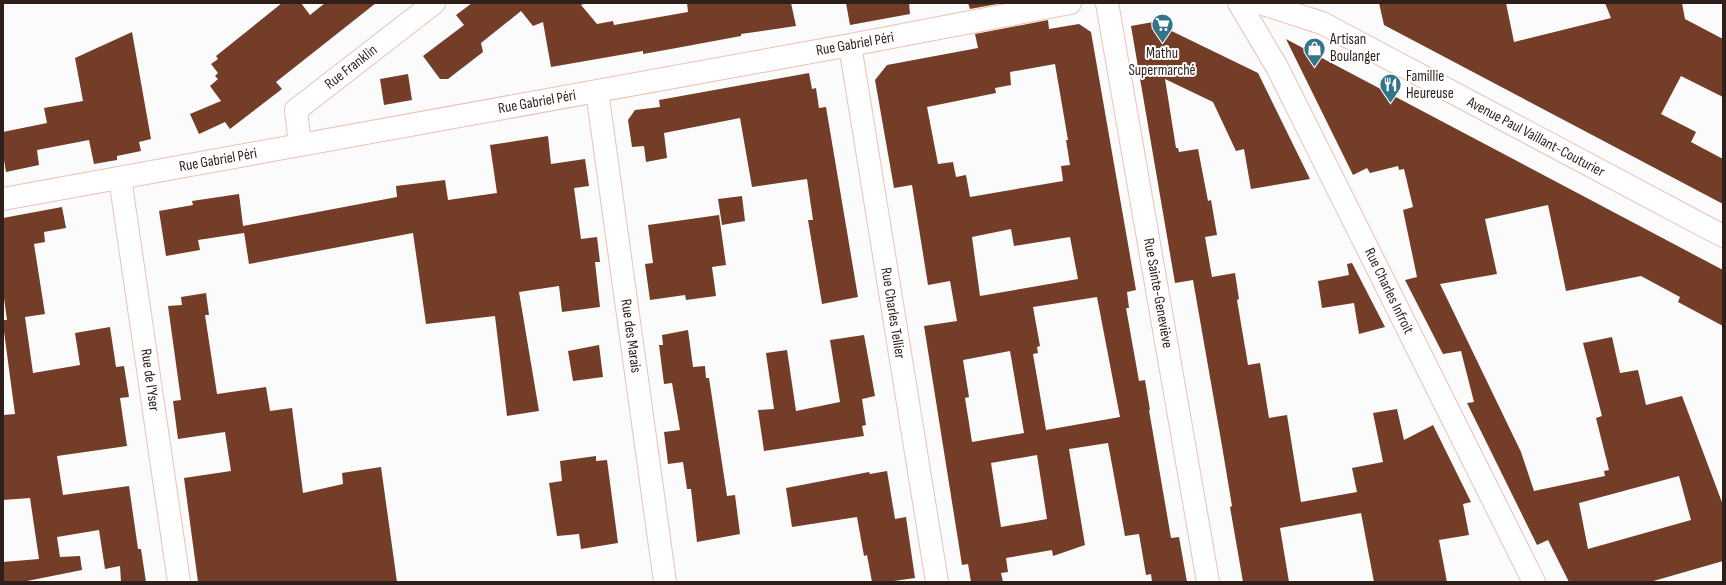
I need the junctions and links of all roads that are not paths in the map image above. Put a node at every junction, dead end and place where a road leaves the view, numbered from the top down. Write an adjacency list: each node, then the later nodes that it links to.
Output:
1 (434, 3): 8 (street, Rue Franklin)
2 (1070, 3): 6 (street, Rue Gabriel Péri)
3 (1107, 3): 15 (street, Rue Sainte-Geneviève)
4 (1239, 3): 16 (street, Rue Charles Infroit)
5 (1260, 3): 11 (street, Avenue Paul Vaillant-Couturier)
6 (850, 45): 7 (street, Rue Gabriel Péri); 14 (street, Rue Charles Tellier)
7 (597, 91): 8 (street, Rue Gabriel Péri); 13 (street, Rue des Marais)
8 (300, 145): 9 (street, Rue Gabriel Péri)
9 (120, 178): 10 (street, Rue Gabriel Péri); 12 (street, Rue de l'Yser)
10 (3, 199)
11 (1723, 236)
12 (179, 582)
13 (665, 582)
14 (937, 582)
15 (1208, 582)
16 (1534, 582)

